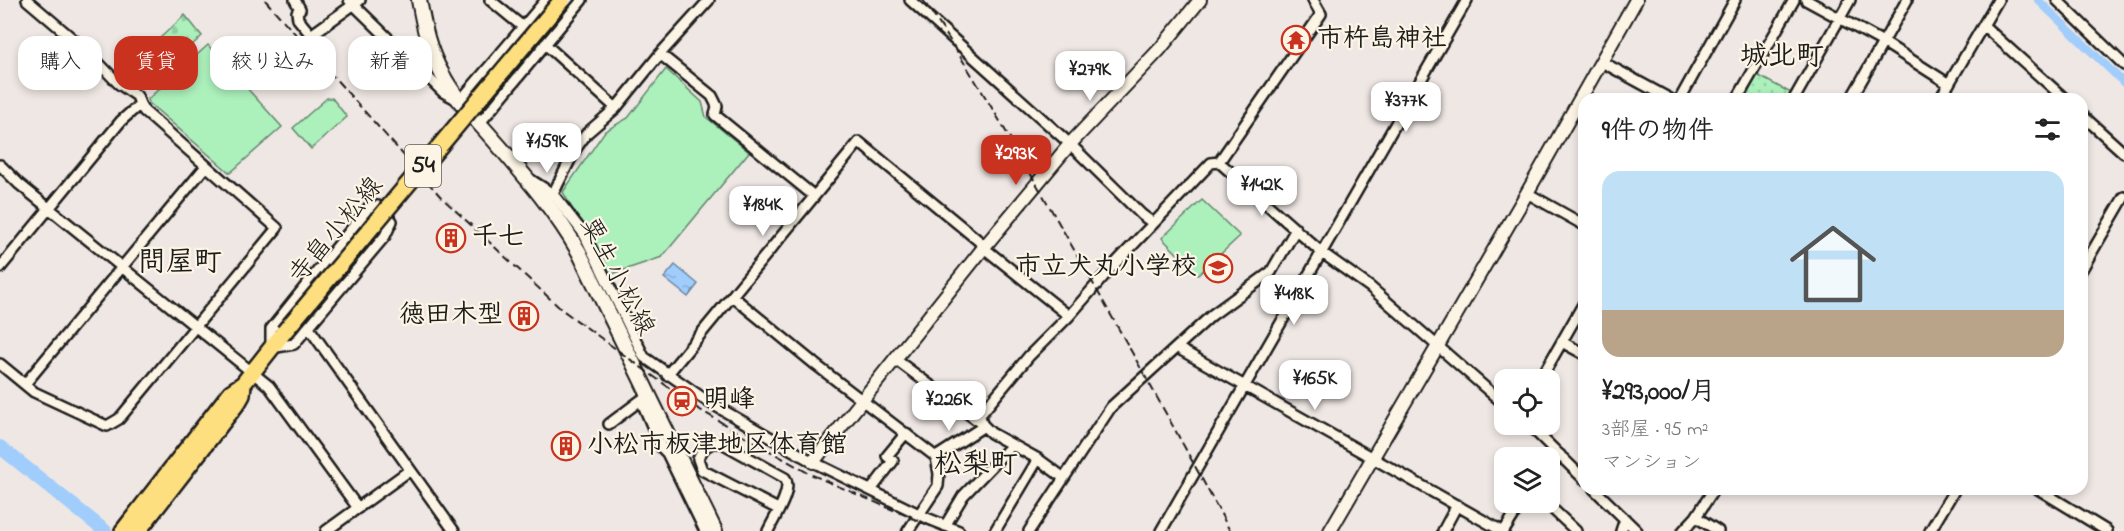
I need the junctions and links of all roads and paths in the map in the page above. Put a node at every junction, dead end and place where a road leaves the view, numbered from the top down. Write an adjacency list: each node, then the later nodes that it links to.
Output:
1 (27, 0): 40 (street)
2 (296, 0): 21 (street)
3 (419, 0): 39 (main road, 粟生小松線)
4 (490, 0): 24 (street)
5 (546, 0): 24 (street)
6 (562, 0): 71 (main road, 寺畠小松線 / 54, bridge)
7 (582, 0): 26 (street)
8 (709, 0): 27 (street)
9 (910, 0): 45 (street)
10 (1200, 0): 45 (street)
11 (1313, 0): 47 (street)
12 (1467, 0): 60 (street)
13 (1636, 0): 28 (street)
14 (1735, 0): 33 (street)
15 (1794, 0): 34 (street)
16 (1806, 0): 22 (street)
17 (1850, 0): 22 (street)
18 (1907, 0): 25 (street)
19 (1998, 0): 23 (street)
20 (2057, 0): 29 (street)
21 (354, 2): 39 (street)
22 (1839, 18): 25 (street); 35 (street)
23 (1984, 26): 30 (street); 38 (street)
24 (523, 27): 39 (street)
25 (1883, 42): 30 (street); 36 (street)
26 (545, 44): 42 (street); 44 (street)
27 (660, 54): 42 (street); 53 (street)
28 (1602, 62): 31 (street); 32 (street)
29 (2124, 65)
30 (1949, 84): 37 (street)
31 (1584, 93)
32 (1659, 93)
33 (1683, 93)
34 (1740, 93)
35 (1797, 93)
36 (1854, 93)
37 (1944, 93)
38 (2058, 93)
39 (460, 101): 44 (main road, 粟生小松線)
40 (140, 104): 49 (street); 55 (street)
41 (1578, 104): 51 (street)
42 (615, 108): 52 (street)
43 (2088, 120): 46 (street)
44 (480, 123): 50 (main road, 粟生小松線)
45 (1071, 144): 57 (street); 59 (street)
46 (2124, 153)
47 (1219, 162): 57 (street); 58 (street)
48 (0, 165): 55 (street)
49 (206, 166): 62 (street); 67 (street)
50 (526, 177): 52 (street); 118 (main road, 粟生小松線)
51 (1527, 193): 56 (street); 70 (street)
52 (553, 194): 77 (street)
53 (814, 196): 59 (street); 64 (street)
54 (2124, 197): 61 (street)
55 (49, 207): 62 (street); 63 (street)
56 (1578, 222)
57 (1153, 223): 66 (street)
58 (1296, 229): 60 (street); 97 (street)
59 (984, 247): 66 (street); 74 (street)
60 (1321, 252): 70 (street); 80 (street)
61 (2088, 259)
62 (121, 267): 67 (street); 79 (street)
63 (0, 268)
64 (732, 296): 77 (street); 82 (street)
65 (1578, 314): 69 (street)
66 (1069, 316): 84 (street)
67 (195, 327): 78 (street); 79 (street)
68 (309, 328): 71 (street); 71 (street); 94 (street)
69 (1562, 342): 73 (street); 76 (street)
70 (1437, 346): 81 (street); 91 (street)
71 (271, 348): 78 (main road, 寺畠小松線 / 54)
72 (1181, 350): 80 (street)
73 (1578, 351)
74 (895, 359): 82 (street); 84 (street)
75 (0, 364): 79 (street)
76 (1546, 369)
77 (668, 375): 93 (street)
78 (247, 378): 96 (main road, 寺畠小松線 / 54); 104 (street)
79 (25, 384)
80 (1244, 387): 91 (street); 124 (street)
81 (1494, 395)
82 (862, 400): 85 (street); 93 (street)
83 (609, 424): 117 (street)
84 (982, 424): 87 (street); 90 (street)
85 (906, 433): 90 (street); 98 (street)
86 (1539, 435): 88 (street)
87 (1012, 445): 92 (street); 112 (street)
88 (1552, 447)
89 (1560, 455): 95 (street)
90 (936, 457): 108 (street)
91 (1374, 458): 103 (street); 125 (street)
92 (1038, 459): 97 (street); 122 (street)
93 (813, 462): 98 (street)
94 (410, 470): 104 (street); 116 (street)
95 (1578, 473)
96 (174, 476): 113 (main road, 寺畠小松線 / 54); 114 (main road, 寺畠小松線 / 54)
97 (1064, 477): 123 (street)
98 (871, 490): 108 (street)
99 (1600, 495): 110 (street)
100 (1710, 495): 109 (street)
101 (1951, 495): 134 (street)
102 (2047, 495): 135 (street)
103 (1457, 505): 126 (street); 127 (street)
104 (358, 508): 115 (street)
105 (778, 509): 105 (street); 119 (street)
106 (1515, 513): 127 (street)
107 (1557, 513): 111 (street)
108 (920, 514): 112 (street); 120 (street)
109 (1696, 517): 132 (street); 133 (street)
110 (1624, 519): 130 (street); 131 (street)
111 (1567, 523): 128 (street); 129 (street)
112 (945, 526): 121 (street)
113 (123, 531)
114 (138, 531)
115 (326, 531)
116 (454, 531)
117 (705, 531)
118 (715, 531)
119 (768, 531)
120 (908, 531)
121 (959, 531)
122 (995, 531)
123 (1029, 531)
124 (1161, 531)
125 (1330, 531)
126 (1443, 531)
127 (1503, 531)
128 (1560, 531)
129 (1576, 531)
130 (1621, 531)
131 (1637, 531)
132 (1683, 531)
133 (1718, 531)
134 (1930, 531)
135 (2107, 531)

